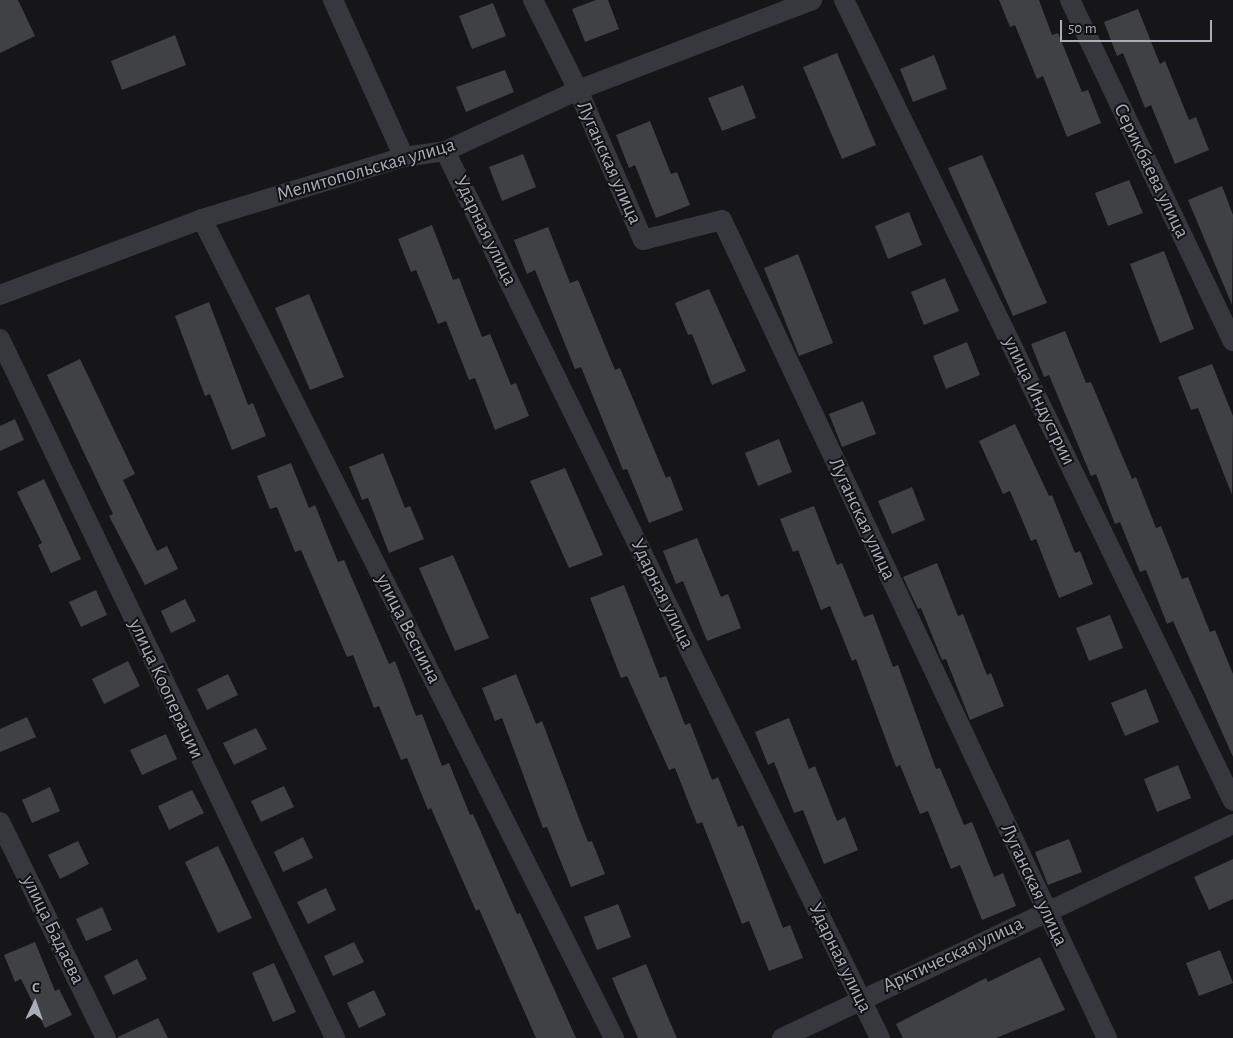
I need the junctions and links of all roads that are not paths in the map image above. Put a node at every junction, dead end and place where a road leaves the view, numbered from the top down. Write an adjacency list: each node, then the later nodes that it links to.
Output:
1 (333, 0): 8 (street)
2 (533, 0): 6 (street)
3 (812, 0): 6 (street, Мелитопольская улица)
4 (844, 0): 13 (street, улица Индустрии)
5 (1070, 0): 12 (street, Серикбаева улица)
6 (578, 90): 7 (street, Мелитопольская улица); 16 (street, Луганская улица)
7 (445, 150): 8 (street, Мелитопольская улица); 17 (street, Ударная улица)
8 (404, 156): 9 (street, Мелитопольская улица)
9 (202, 219): 10 (street, Мелитопольская улица); 20 (street, улица Веснина)
10 (0, 296)
11 (0, 339): 19 (street, улица Кооперации)
12 (1233, 341)
13 (1233, 801)
14 (0, 822): 18 (street, улица Бадаева)
15 (1233, 824): 16 (street, Арктическая улица)
16 (1046, 912): 17 (street, Арктическая улица); 23 (street, Луганская улица)
17 (860, 1000): 21 (street, Арктическая улица); 22 (street, Ударная улица)
18 (106, 1038)
19 (336, 1038)
20 (614, 1038)
21 (782, 1038)
22 (880, 1038)
23 (1107, 1038)

